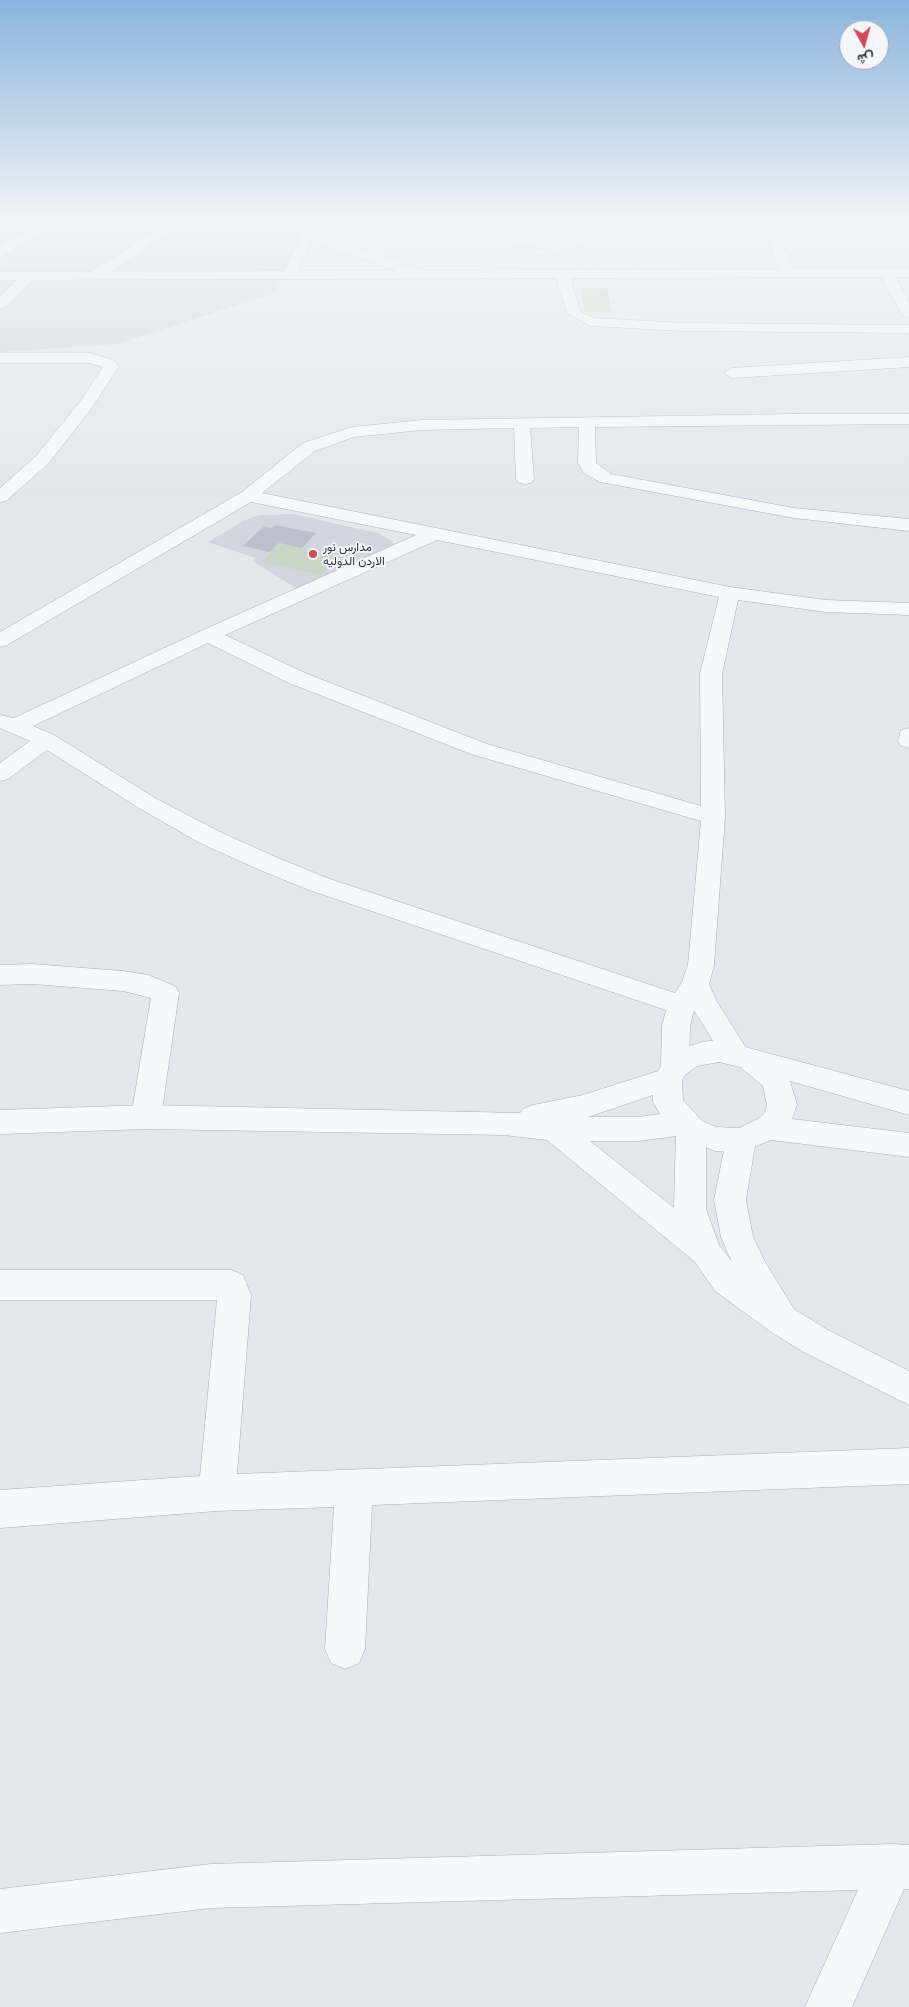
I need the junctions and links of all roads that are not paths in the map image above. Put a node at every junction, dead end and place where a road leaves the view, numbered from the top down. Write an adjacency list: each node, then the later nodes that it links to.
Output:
1 (576, 315): 2 (street)
2 (909, 329)
3 (0, 358): 11 (street)
4 (909, 362): 5 (street)
5 (732, 373)
6 (909, 419): 7 (street)
7 (587, 423): 8 (street); 12 (street)
8 (522, 424): 9 (street); 10 (street)
9 (525, 479)
10 (248, 496): 13 (street); 17 (street)
11 (0, 497)
12 (909, 526)
13 (436, 533): 14 (street); 16 (street)
14 (730, 593): 15 (street); 23 (street)
15 (909, 609)
16 (208, 635): 18 (street); 23 (street)
17 (0, 641)
18 (8, 723): 20 (street)
19 (909, 735): 21 (street)
20 (46, 740): 22 (street); 25 (street)
21 (909, 741)
22 (0, 774)
23 (713, 817): 25 (street)
24 (0, 975): 29 (street)
25 (688, 995): 26 (street); 27 (street)
26 (743, 1056): 27 (street); 28 (street); 34 (street)
27 (671, 1073): 31 (street); 32 (street)
28 (909, 1103)
29 (146, 1117): 30 (street); 31 (street)
30 (0, 1122)
31 (504, 1123): 33 (street)
32 (687, 1126): 33 (street); 34 (street); 36 (street)
33 (554, 1128): 36 (street)
34 (755, 1134): 35 (street); 38 (street)
35 (909, 1145)
36 (706, 1252): 38 (street)
37 (0, 1285): 42 (street)
38 (786, 1323): 39 (street)
39 (909, 1388)
40 (909, 1466): 41 (street)
41 (354, 1489): 42 (street); 44 (street)
42 (217, 1493): 43 (street)
43 (0, 1509)
44 (345, 1649)
45 (901, 1866): 46 (street); 47 (street)
46 (0, 1911)
47 (828, 2007)

